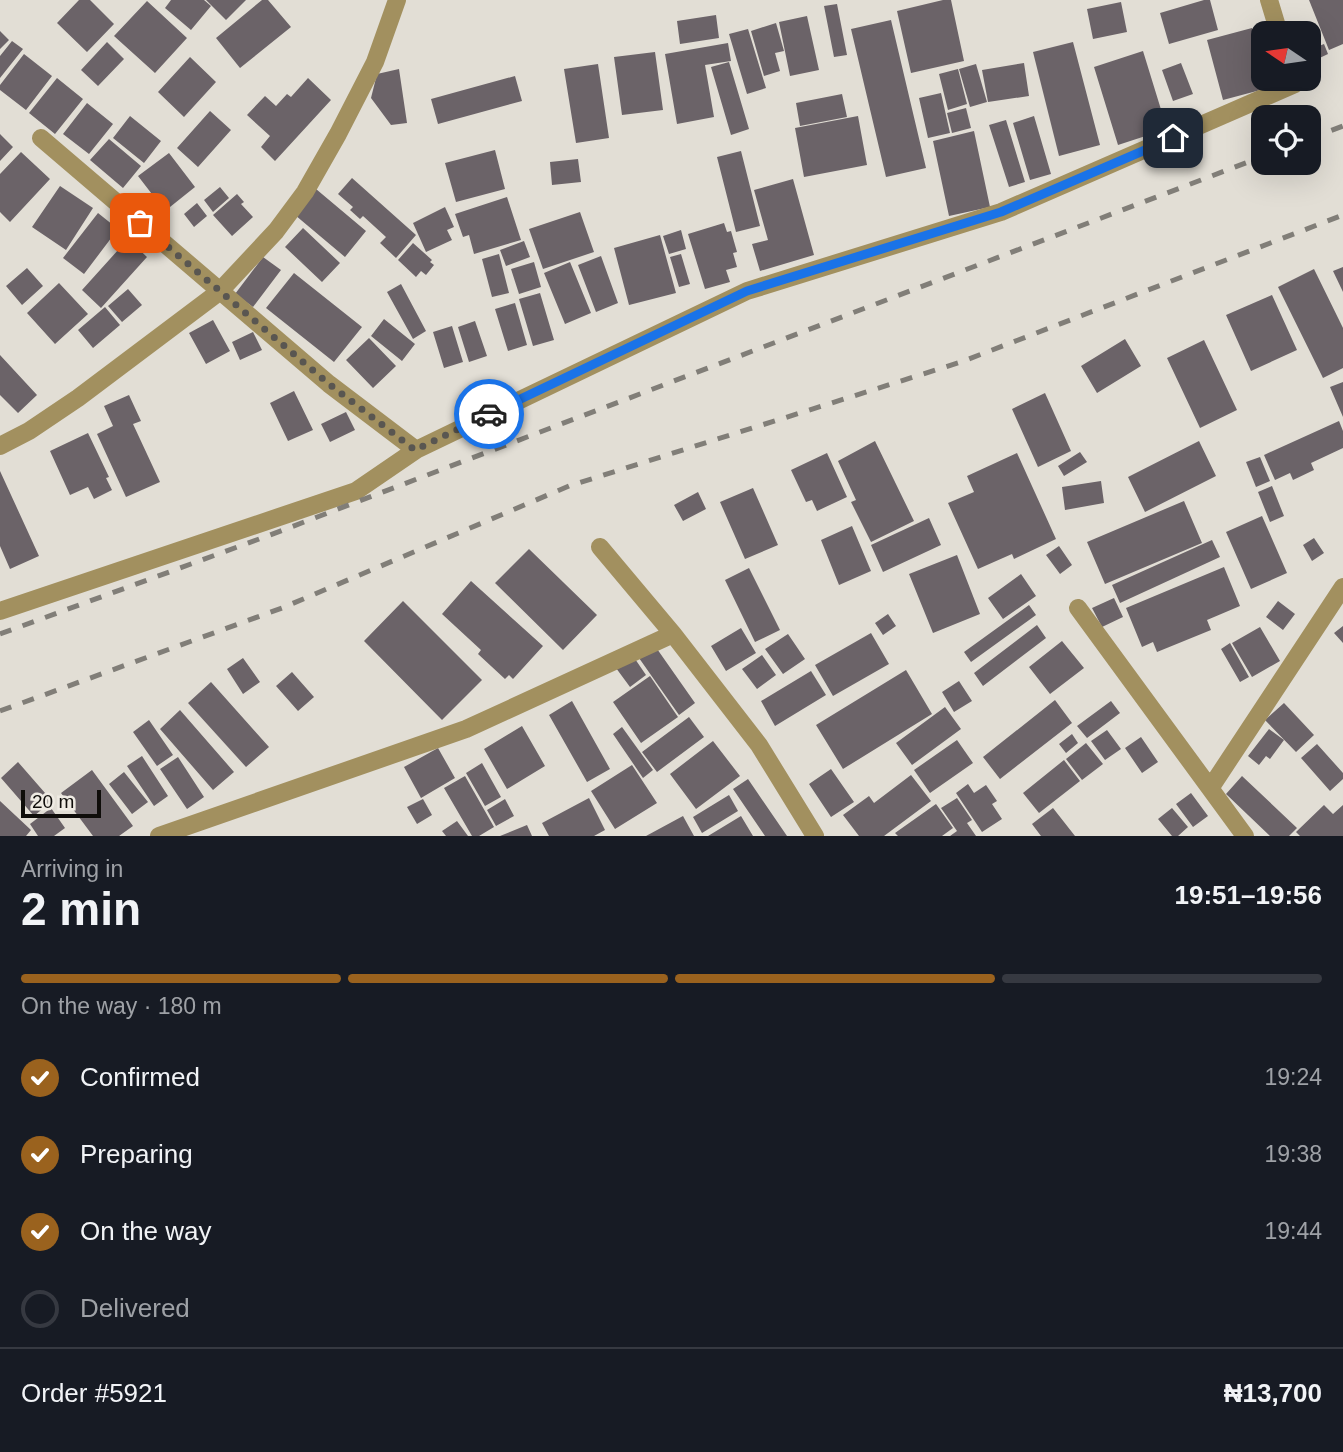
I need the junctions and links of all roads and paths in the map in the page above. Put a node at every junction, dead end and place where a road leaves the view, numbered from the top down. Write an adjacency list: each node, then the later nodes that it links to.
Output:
1 (397, 0): 6 (street)
2 (1269, 0): 3 (street)
3 (1275, 21)
4 (1279, 91): 8 (street)
5 (41, 138): 6 (street)
6 (219, 292): 7 (street); 8 (street)
7 (0, 446)
8 (415, 450): 12 (street)
9 (600, 547): 13 (street)
10 (1343, 587): 14 (street)
11 (1078, 608): 14 (street)
12 (0, 611)
13 (673, 634): 15 (street); 16 (street)
14 (1211, 787): 17 (street)
15 (159, 836)
16 (815, 836)
17 (1245, 836)

